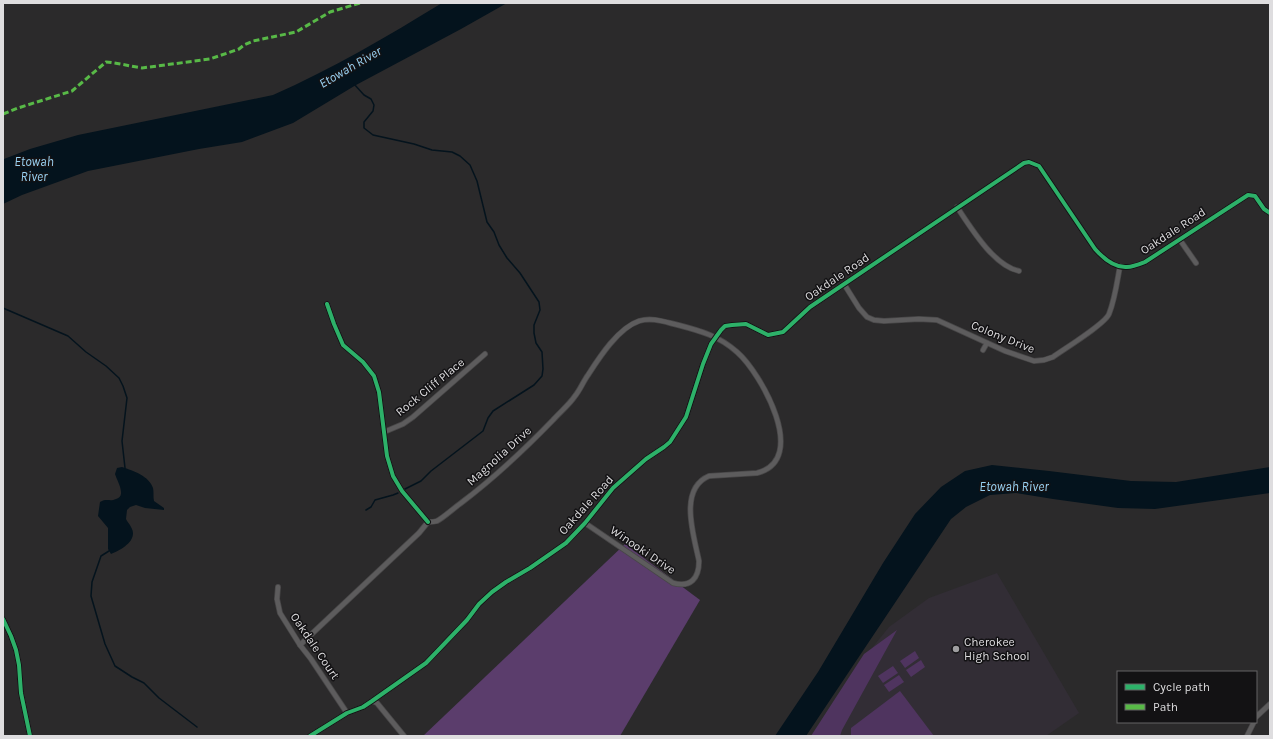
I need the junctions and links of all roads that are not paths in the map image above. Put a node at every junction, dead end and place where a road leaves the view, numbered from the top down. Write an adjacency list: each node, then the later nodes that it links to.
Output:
1 (957, 207): 5 (street, Oakdale Road); 6 (street); 7 (street, Oakdale Road)
2 (1270, 213): 3 (street, Oakdale Road)
3 (1180, 240): 4 (street); 5 (street, Oakdale Road)
4 (1196, 262)
5 (1120, 266): 10 (street, Colony Drive)
6 (1019, 272)
7 (844, 284): 9 (street, Oakdale Road); 10 (street, Colony Drive)
8 (328, 304): 13 (street)
9 (716, 337): 14 (street, Magnolia Drive); 15 (street, Oakdale Road); 15 (street, Winooki Drive)
10 (987, 343): 11 (street)
11 (983, 350)
12 (485, 354): 13 (street, Rock Cliff Place)
13 (384, 432): 14 (street)
14 (428, 522): 18 (street, Magnolia Drive)
15 (585, 523): 19 (street, Oakdale Road)
16 (278, 587): 18 (street, Oakdale Court)
17 (3, 619): 24 (street)
18 (300, 645): 21 (street, Oakdale Court)
19 (372, 700): 21 (street, Oakdale Road); 26 (street)
20 (1270, 704): 22 (street)
21 (347, 713): 25 (street, Oakdale Road)
22 (1257, 716)
23 (1254, 723): 27 (street)
24 (30, 736)
25 (310, 736)
26 (404, 736)
27 (1248, 736)

